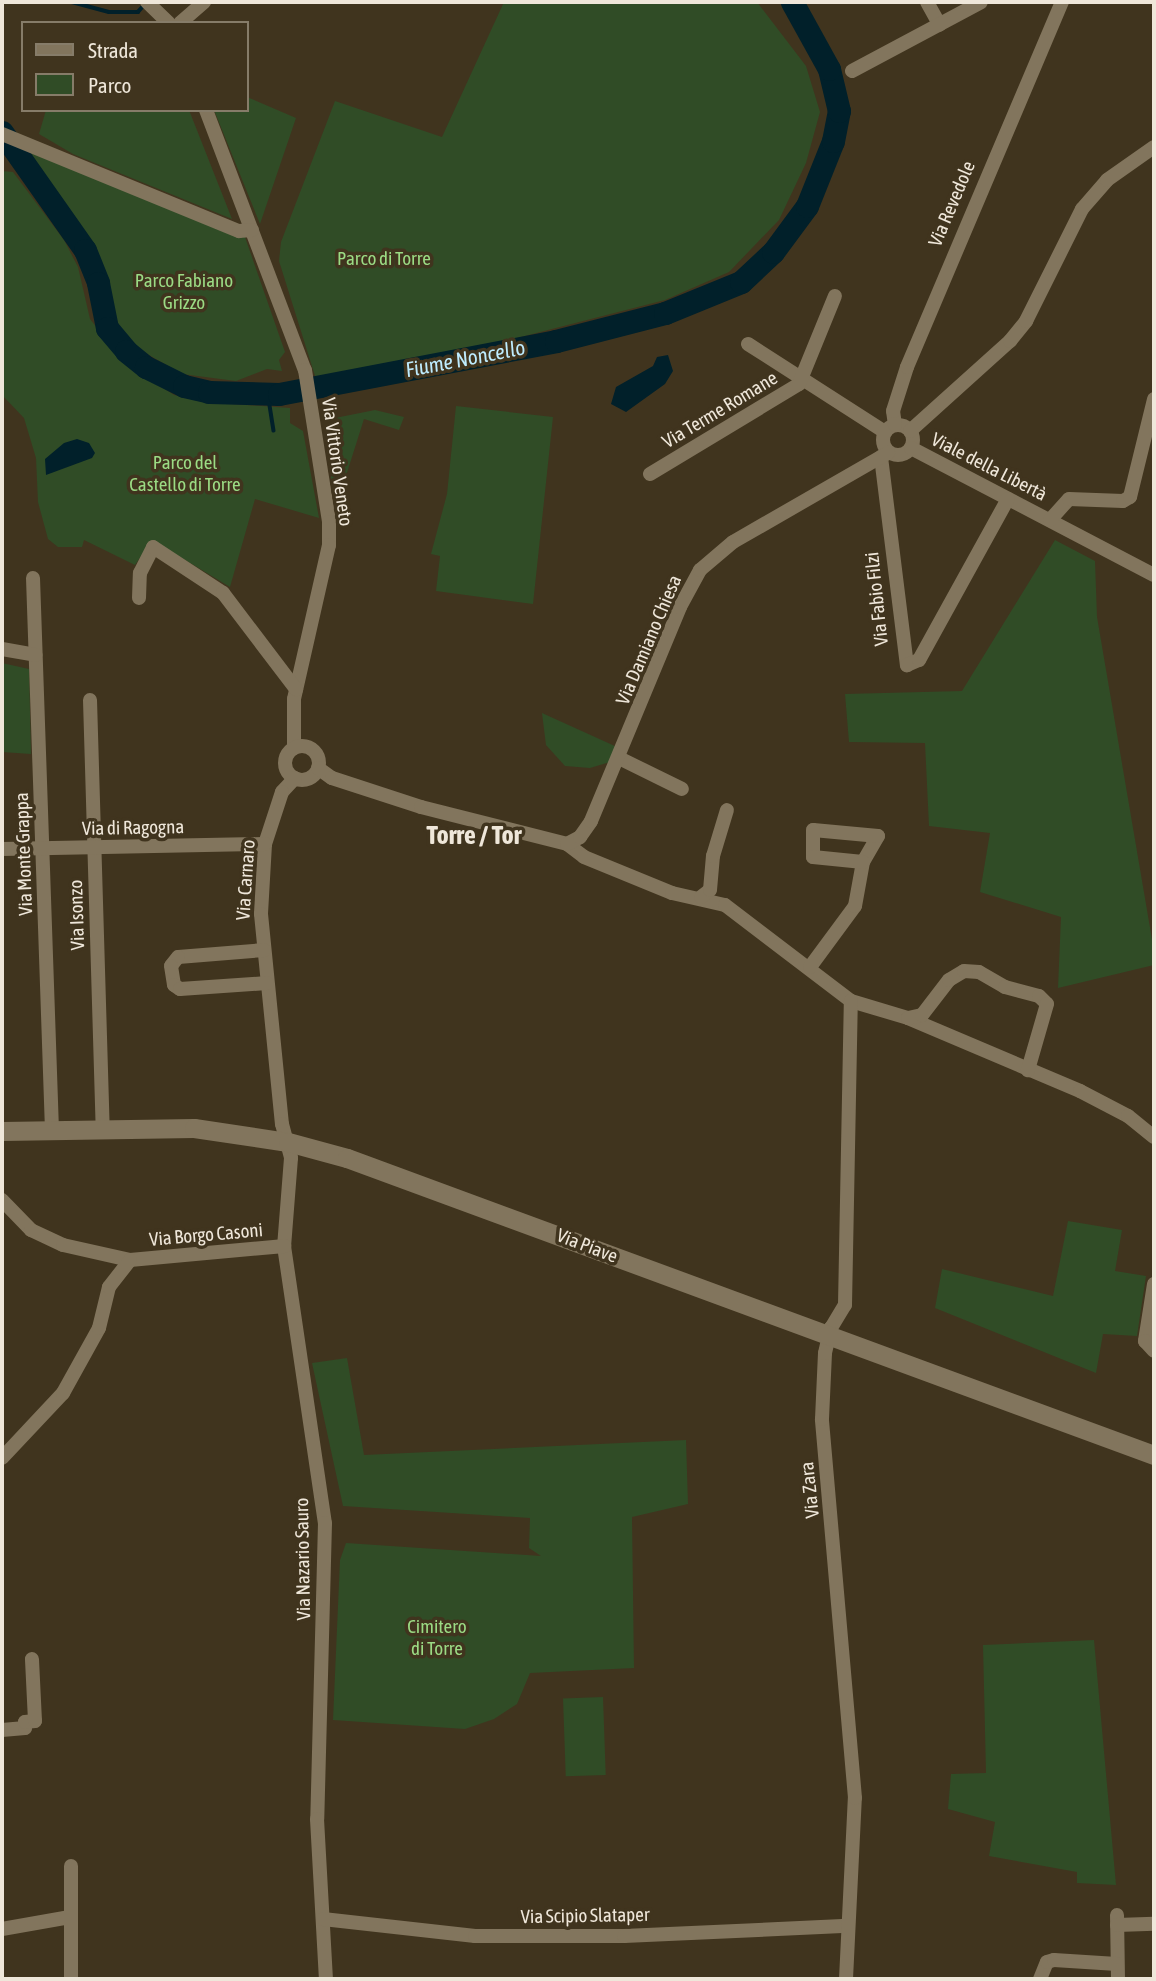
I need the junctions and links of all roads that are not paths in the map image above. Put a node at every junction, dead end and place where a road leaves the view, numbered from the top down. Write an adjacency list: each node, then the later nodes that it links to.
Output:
1 (204, 2): 7 (street)
2 (927, 2): 8 (street)
3 (981, 2): 8 (street)
4 (1062, 2): 18 (street, Via Revedole)
5 (153, 6): 6 (street)
6 (167, 21)
7 (182, 21)
8 (940, 25): 9 (street)
9 (852, 71)
10 (207, 112): 13 (street, Via Vittorio Veneto)
11 (8, 135): 13 (street)
12 (1154, 147): 19 (street)
13 (251, 230): 30 (street, Via Vittorio Veneto)
14 (835, 296): 16 (street, Via Terme Romane)
15 (748, 344): 16 (street)
16 (802, 379): 18 (street); 22 (street, Via Terme Romane)
17 (1154, 399): 24 (street, Viale della Libertà)
18 (890, 428): 19 (street); 21 (street)
19 (910, 431): 20 (street)
20 (911, 448): 21 (street); 23 (street, Viale della Libertà)
21 (885, 455): 23 (street, Via Fabio Filzi); 33 (street, Via Damiano Chiesa)
22 (650, 474)
23 (1008, 499): 24 (street, Viale della Libertà)
24 (1050, 520): 25 (street, Viale della Libertà)
25 (1154, 575)
26 (33, 578): 29 (street, Via Monte Grappa)
27 (139, 598): 30 (street)
28 (2, 649): 29 (street)
29 (35, 655): 40 (street, Via Monte Grappa)
30 (296, 689): 32 (street, Via Vittorio Veneto)
31 (90, 700): 41 (street, Via Isonzo)
32 (294, 748): 34 (street); 35 (street, Via Vittorio Veneto)
33 (619, 758): 36 (street); 39 (street, Via Damiano Chiesa)
34 (318, 768): 35 (street); 39 (street)
35 (295, 778): 38 (street, Via Carnaro)
36 (682, 789)
37 (727, 810): 44 (street)
38 (265, 844): 41 (street, Via di Ragogna); 45 (street, Via Carnaro)
39 (567, 844): 44 (street)
40 (43, 848): 41 (street, Via di Ragogna); 42 (street, Via di Ragogna); 52 (street, Via Monte Grappa)
41 (94, 848): 51 (street, Via Isonzo)
42 (2, 849)
43 (863, 862): 46 (street)
44 (701, 897): 46 (street)
45 (264, 950): 47 (street, Via Carnaro); 47 (street)
46 (810, 967): 48 (street)
47 (267, 983): 55 (street, Via Carnaro)
48 (851, 1001): 49 (street); 60 (street, Via Zara)
49 (908, 1018): 50 (street); 50 (street)
50 (1028, 1070): 54 (street)
51 (103, 1128): 52 (street, Via Piave); 55 (street, Via Piave)
52 (52, 1129): 53 (street, Via Piave)
53 (2, 1131)
54 (1154, 1137)
55 (288, 1142): 57 (street, Via Nazario Sauro); 60 (street, Via Piave)
56 (2, 1200): 58 (street, Via Borgo Casoni)
57 (284, 1246): 58 (street, Via Borgo Casoni); 68 (street, Via Nazario Sauro)
58 (130, 1260): 63 (street, Via Borgo Casoni)
59 (1154, 1284): 61 (street)
60 (828, 1334): 62 (street, Via Piave); 70 (street, Via Zara)
61 (1154, 1351)
62 (1154, 1455)
63 (2, 1458)
64 (32, 1659): 65 (street)
65 (2, 1730)
66 (71, 1866): 67 (street)
67 (70, 1917): 71 (street); 73 (street)
68 (323, 1919): 70 (street, Via Scipio Slataper); 74 (street, Via Nazario Sauro)
69 (1154, 1924): 72 (street)
70 (848, 1926): 75 (street, Via Zara)
71 (2, 1929)
72 (1118, 1972): 76 (street)
73 (71, 1979)
74 (326, 1979)
75 (846, 1979)
76 (1040, 1979)

